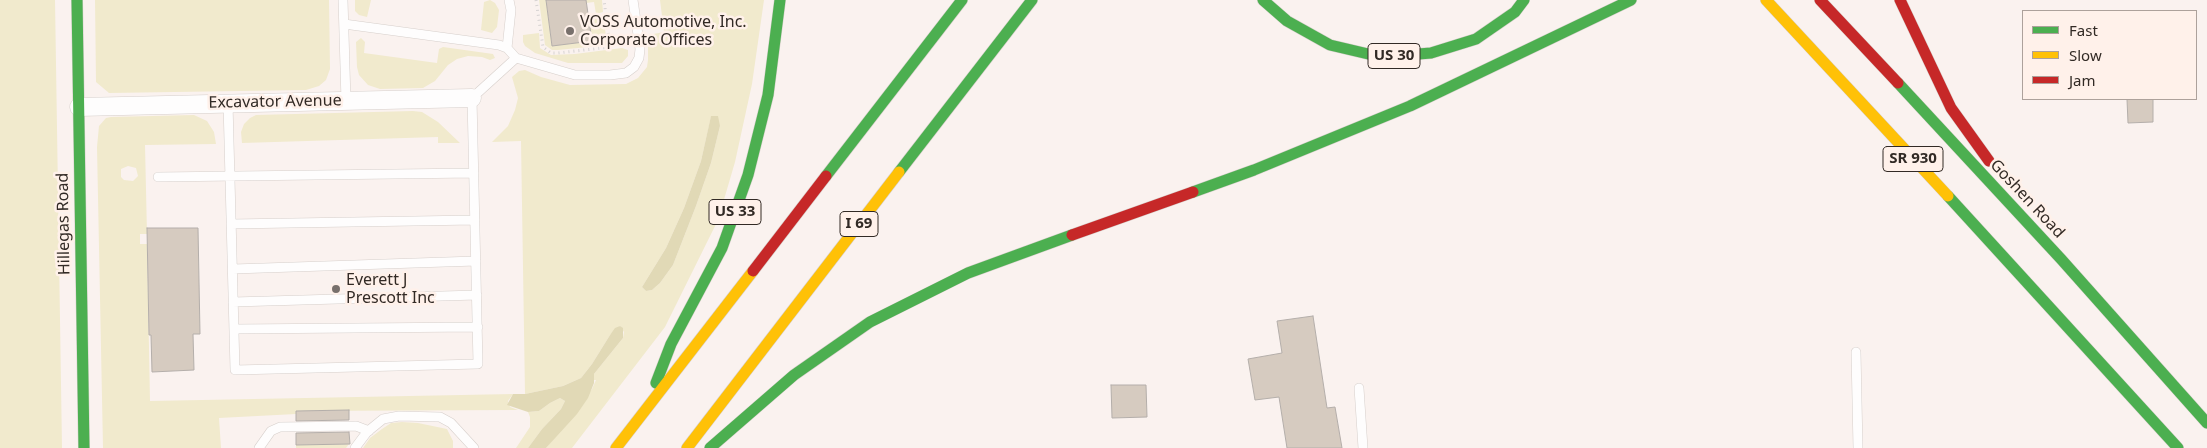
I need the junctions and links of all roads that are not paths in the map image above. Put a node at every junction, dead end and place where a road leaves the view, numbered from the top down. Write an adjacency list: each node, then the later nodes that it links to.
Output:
1 (77, 0): 20 (main road, Hillegas Road)
2 (343, 0): 14 (lane)
3 (509, 0): 15 (lane)
4 (633, 0): 16 (lane)
5 (780, 0): 35 (main road, US 33)
6 (962, 0): 35 (main road)
7 (1032, 0): 43 (main road, I 69)
8 (1263, 0): 9 (main road, US 30)
9 (1524, 0)
10 (1631, 0): 44 (main road)
11 (1766, 0): 47 (main road, SR 930)
12 (1820, 0): 26 (main road, Goshen Road / SR 930)
13 (1900, 0): 26 (main road)
14 (344, 24): 15 (lane); 18 (lane)
15 (507, 48): 16 (lane)
16 (516, 58): 17 (lane)
17 (472, 98): 18 (street, Excavator Avenue); 21 (lane)
18 (346, 101): 19 (street, Excavator Avenue)
19 (228, 103): 20 (street, Excavator Avenue); 22 (lane)
20 (78, 107): 38 (main road, Hillegas Road)
21 (474, 173): 22 (lane); 24 (lane)
22 (230, 176): 23 (lane); 25 (lane)
23 (158, 177)
24 (475, 220): 25 (lane); 27 (lane)
25 (232, 224): 28 (lane)
26 (2061, 259): 36 (main road, Goshen Road / SR 930)
27 (476, 261): 28 (lane); 29 (lane)
28 (233, 269): 30 (lane)
29 (477, 295): 30 (lane); 31 (lane)
30 (234, 302): 32 (lane)
31 (478, 327): 32 (lane); 32 (lane)
32 (234, 329)
33 (1856, 352): 46 (lane)
34 (1359, 388): 45 (lane)
35 (646, 411): 42 (main road)
36 (2207, 424)
37 (369, 431): 39 (lane); 40 (lane); 41 (lane)
38 (84, 448)
39 (259, 448)
40 (355, 448)
41 (474, 448)
42 (616, 448)
43 (687, 448)
44 (710, 448)
45 (1363, 448)
46 (1858, 448)
47 (2178, 448)

